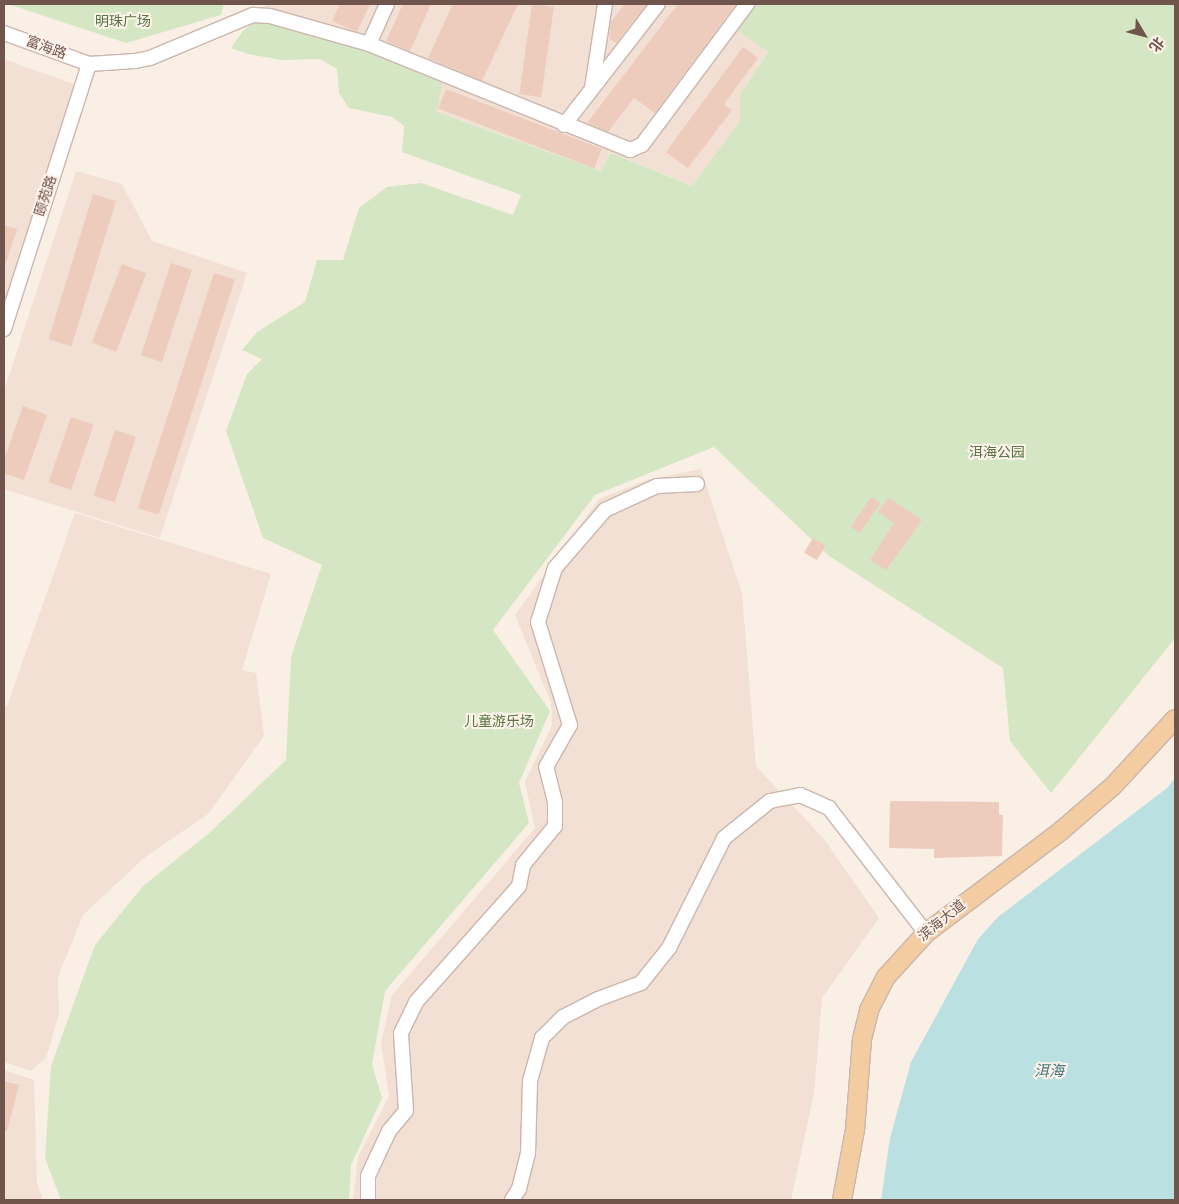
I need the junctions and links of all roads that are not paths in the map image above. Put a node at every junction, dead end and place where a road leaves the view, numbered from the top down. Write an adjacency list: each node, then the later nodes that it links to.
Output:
1 (387, 4): 6 (street)
2 (606, 4): 8 (street)
3 (658, 4): 8 (street)
4 (747, 4): 9 (street)
5 (4, 33): 7 (street, 富海路)
6 (369, 44): 7 (street); 9 (street)
7 (89, 64): 10 (street, 颐苑路)
8 (591, 91): 9 (street)
9 (564, 125)
10 (4, 329)
11 (697, 484): 14 (street)
12 (1175, 719): 13 (main road, 滨海大道)
13 (926, 933): 15 (street); 16 (main road, 滨海大道)
14 (368, 1200)
15 (512, 1200)
16 (842, 1200)

